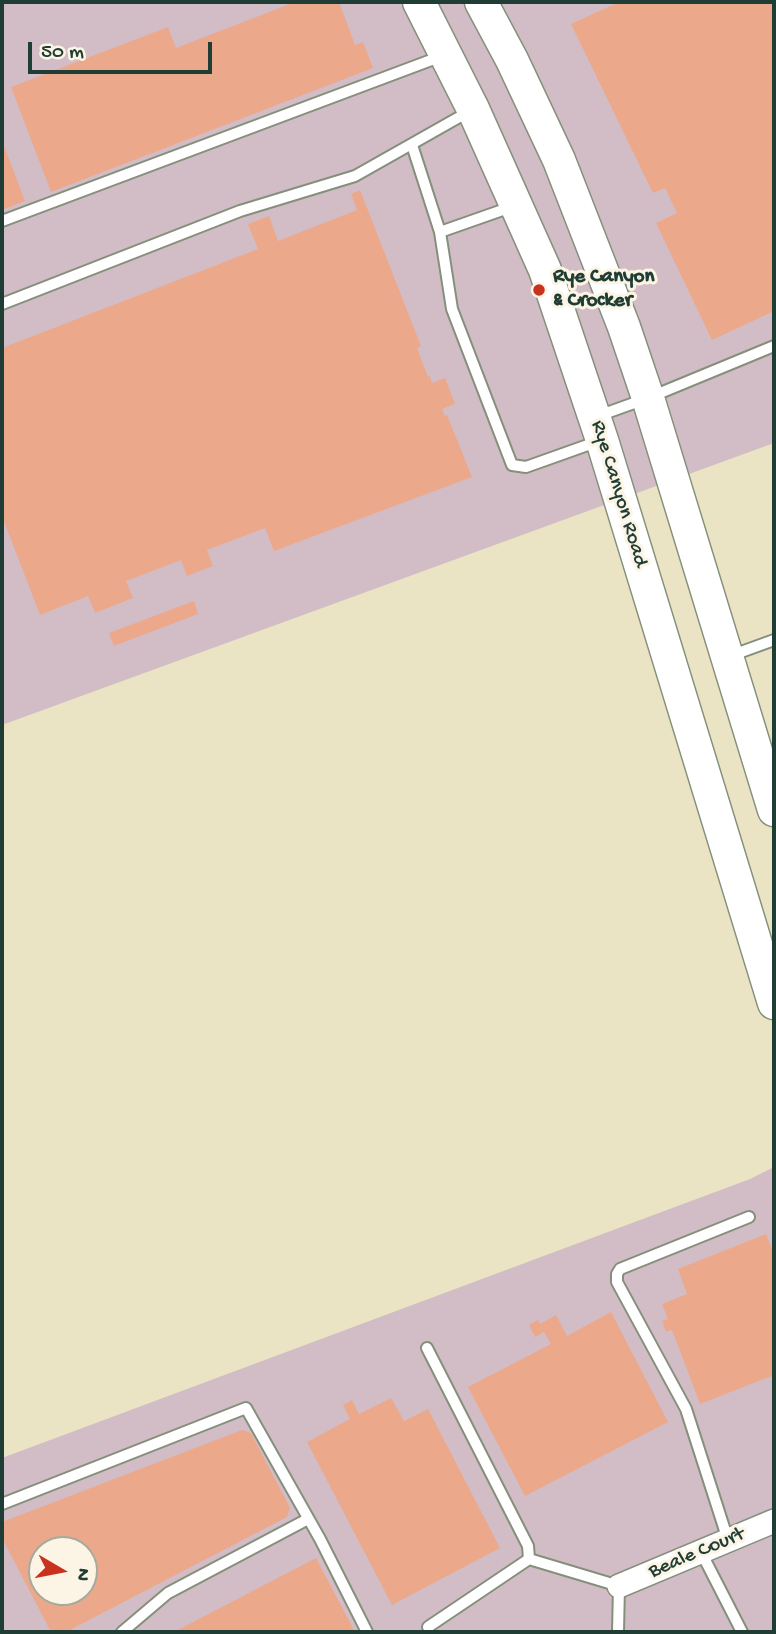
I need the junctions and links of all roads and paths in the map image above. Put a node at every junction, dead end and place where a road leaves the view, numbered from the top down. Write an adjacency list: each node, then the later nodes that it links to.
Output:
1 (419, 2): 3 (main road, Rye Canyon Road)
2 (481, 2): 11 (main road)
3 (446, 55): 4 (main road, Rye Canyon Road); 7 (lane)
4 (473, 109): 5 (lane); 6 (main road, Rye Canyon Road)
5 (412, 145): 8 (lane); 9 (lane)
6 (517, 205): 8 (lane); 12 (main road, Rye Canyon Road)
7 (2, 221)
8 (440, 232): 12 (lane)
9 (2, 304)
10 (774, 346): 11 (lane)
11 (648, 398): 12 (lane); 14 (main road)
12 (598, 429): 16 (main road, Rye Canyon Road)
13 (774, 640): 14 (lane)
14 (727, 657): 15 (main road)
15 (774, 810)
16 (774, 1003)
17 (749, 1217): 22 (lane)
18 (427, 1348): 24 (lane)
19 (2, 1504): 20 (lane)
20 (308, 1519): 27 (lane); 28 (lane)
21 (774, 1521): 22 (street, Beale Court)
22 (728, 1541): 23 (street, Beale Court)
23 (701, 1552): 25 (street, Beale Court); 30 (lane)
24 (529, 1559): 25 (lane); 26 (lane)
25 (620, 1586): 29 (lane)
26 (428, 1627)
27 (122, 1632)
28 (367, 1632)
29 (618, 1632)
30 (742, 1632)

